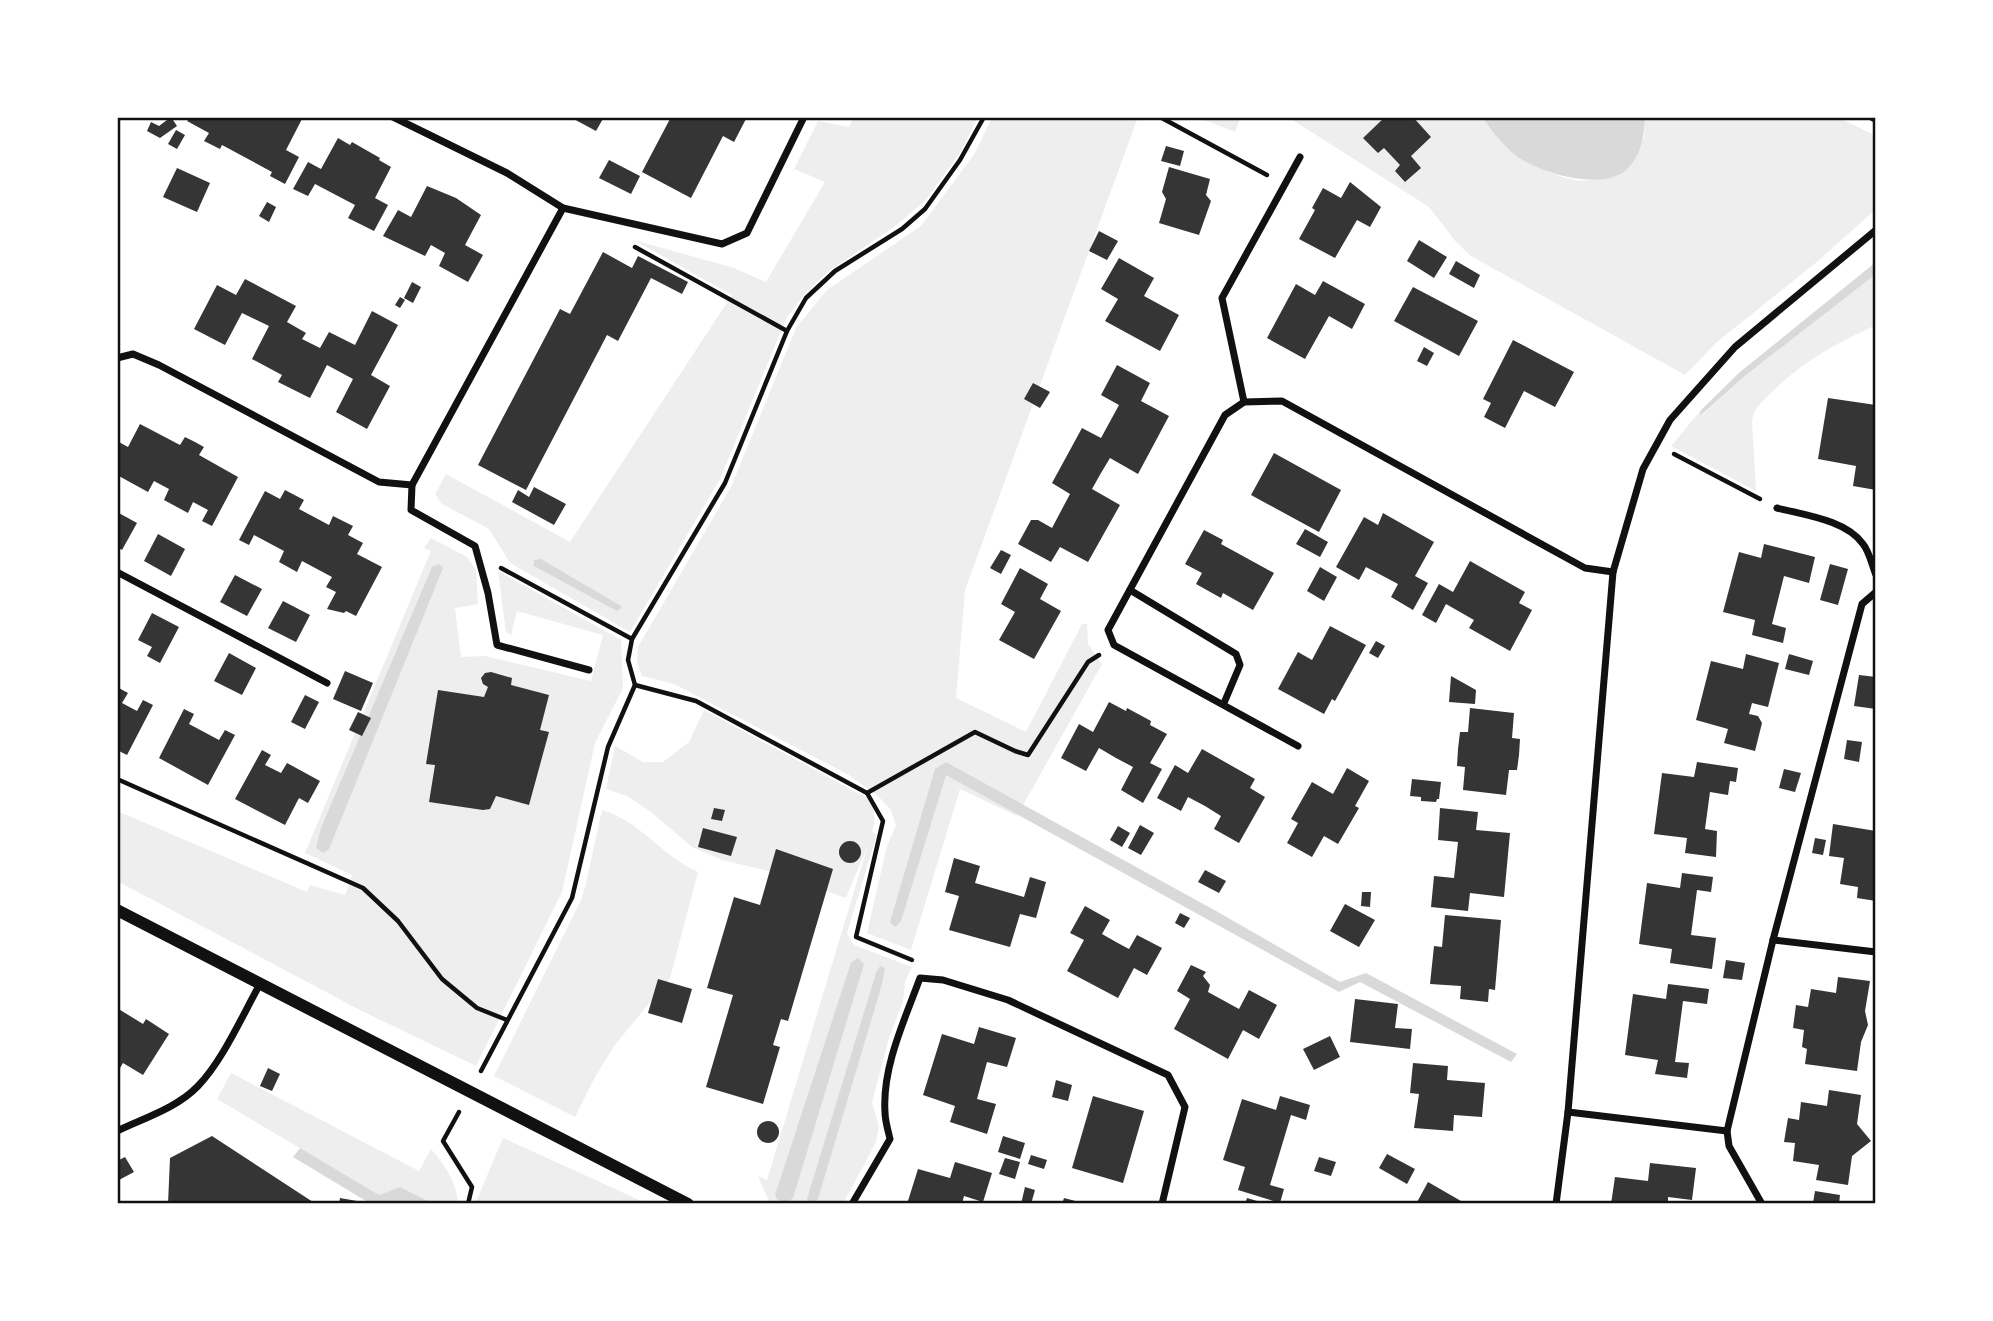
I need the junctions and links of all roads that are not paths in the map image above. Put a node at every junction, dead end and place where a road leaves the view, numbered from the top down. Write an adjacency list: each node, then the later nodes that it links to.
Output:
1 (393, 117): 4 (street)
2 (804, 117): 4 (street)
3 (1300, 157): 7 (street)
4 (563, 208): 8 (street)
5 (1876, 230): 11 (street)
6 (117, 358): 8 (street)
7 (1244, 402): 11 (street); 13 (street)
8 (412, 485): 15 (street)
9 (1777, 508): 12 (street)
10 (117, 572): 16 (street)
11 (1613, 572): 23 (street)
12 (1876, 575)
13 (1130, 590): 17 (street); 17 (street)
14 (1876, 593): 20 (street)
15 (589, 670)
16 (327, 683)
17 (1224, 703): 18 (street)
18 (1298, 746)
19 (117, 910): 22 (street)
20 (1773, 940): 21 (street); 25 (street)
21 (1876, 952)
22 (260, 984): 24 (street); 26 (street)
23 (1567, 1112): 25 (street); 29 (street)
24 (117, 1131)
25 (1727, 1131): 30 (street)
26 (688, 1204)
27 (852, 1204): 28 (street)
28 (1162, 1204)
29 (1556, 1204)
30 (1762, 1204)

